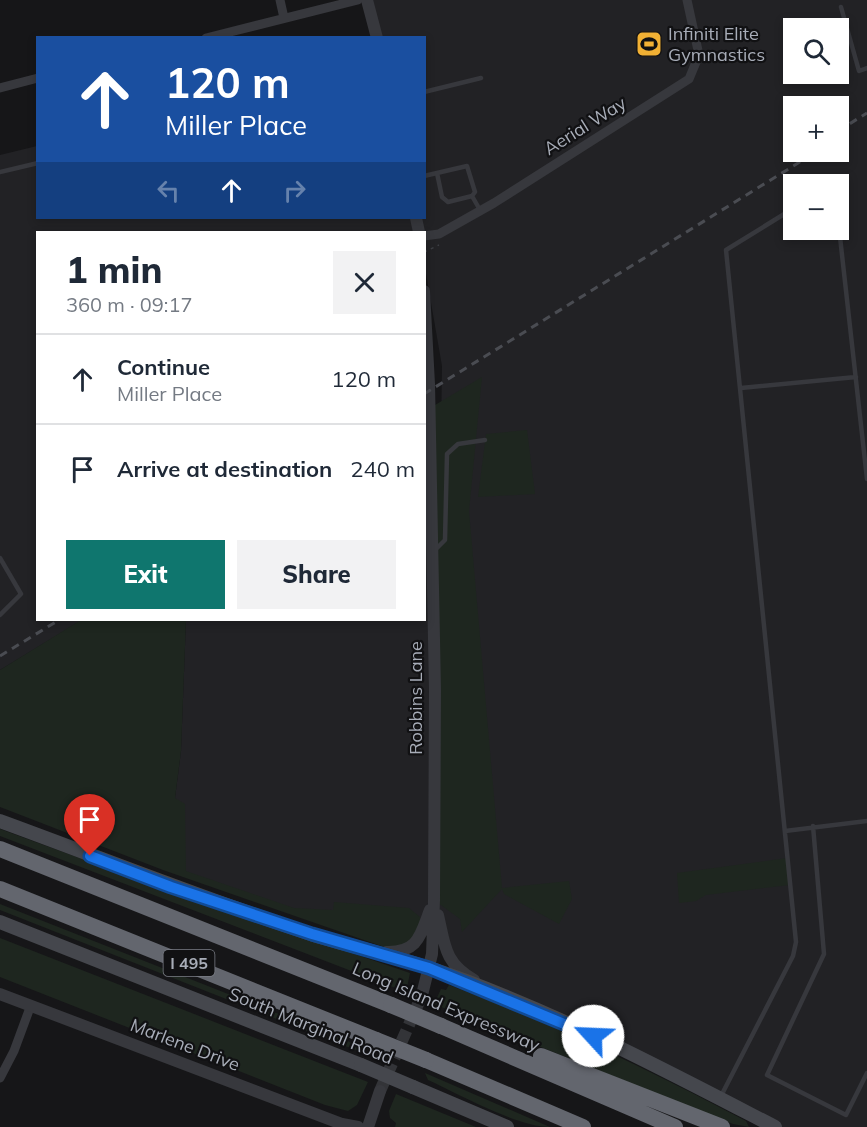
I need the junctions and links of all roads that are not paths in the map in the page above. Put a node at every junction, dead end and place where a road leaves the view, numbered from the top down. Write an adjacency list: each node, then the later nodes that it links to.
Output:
1 (280, 0): 6 (street)
2 (358, 0): 6 (street)
3 (367, 0): 8 (street)
4 (687, 0): 21 (street, Aerial Way)
5 (842, 7): 9 (lane)
6 (284, 18): 7 (street)
7 (214, 36)
8 (376, 36)
9 (867, 68)
10 (481, 78): 13 (lane)
11 (36, 79): 12 (street)
12 (0, 88)
13 (426, 92)
14 (36, 163): 16 (lane)
15 (453, 169): 17 (lane); 19 (lane); 20 (lane)
16 (0, 172)
17 (437, 173): 18 (lane); 20 (lane)
18 (426, 176)
19 (455, 177)
20 (472, 196): 21 (lane)
21 (480, 210): 23 (street, Aerial Way)
22 (783, 215): 27 (lane)
23 (426, 236)
24 (840, 240): 26 (lane)
25 (426, 314): 30 (street, Robbins Lane)
26 (856, 376): 27 (lane); 29 (lane)
27 (741, 388): 36 (lane)
28 (485, 440): 30 (lane)
29 (867, 479)
30 (432, 553): 39 (street, Robbins Lane)
31 (0, 558): 32 (lane)
32 (0, 615)
33 (867, 821): 35 (lane)
34 (0, 822): 41 (main road)
35 (813, 826): 36 (lane); 48 (lane)
36 (785, 831): 51 (lane)
37 (0, 849): 47 (highway, Long Island Expressway / I 495, bridge)
38 (0, 890): 55 (highway, I 495, bridge)
39 (434, 900): 41 (street); 42 (street, Robbins Lane); 45 (street)
40 (0, 922): 54 (main road, South Marginal Road, bridge)
41 (348, 945): 42 (main road)
42 (429, 968): 44 (street, Robbins Lane); 45 (main road)
43 (0, 994): 46 (street, Marlene Drive)
44 (422, 995)
45 (512, 1000): 51 (main road)
46 (31, 1005): 49 (street); 52 (street, Marlene Drive)
47 (488, 1046): 56 (highway, Long Island Expressway / I 495); 57 (highway)
48 (867, 1073)
49 (0, 1078)
50 (380, 1091): 53 (street)
51 (720, 1099): 58 (main road)
52 (358, 1127)
53 (369, 1127)
54 (507, 1127)
55 (583, 1127)
56 (675, 1127)
57 (722, 1127)
58 (775, 1127)

